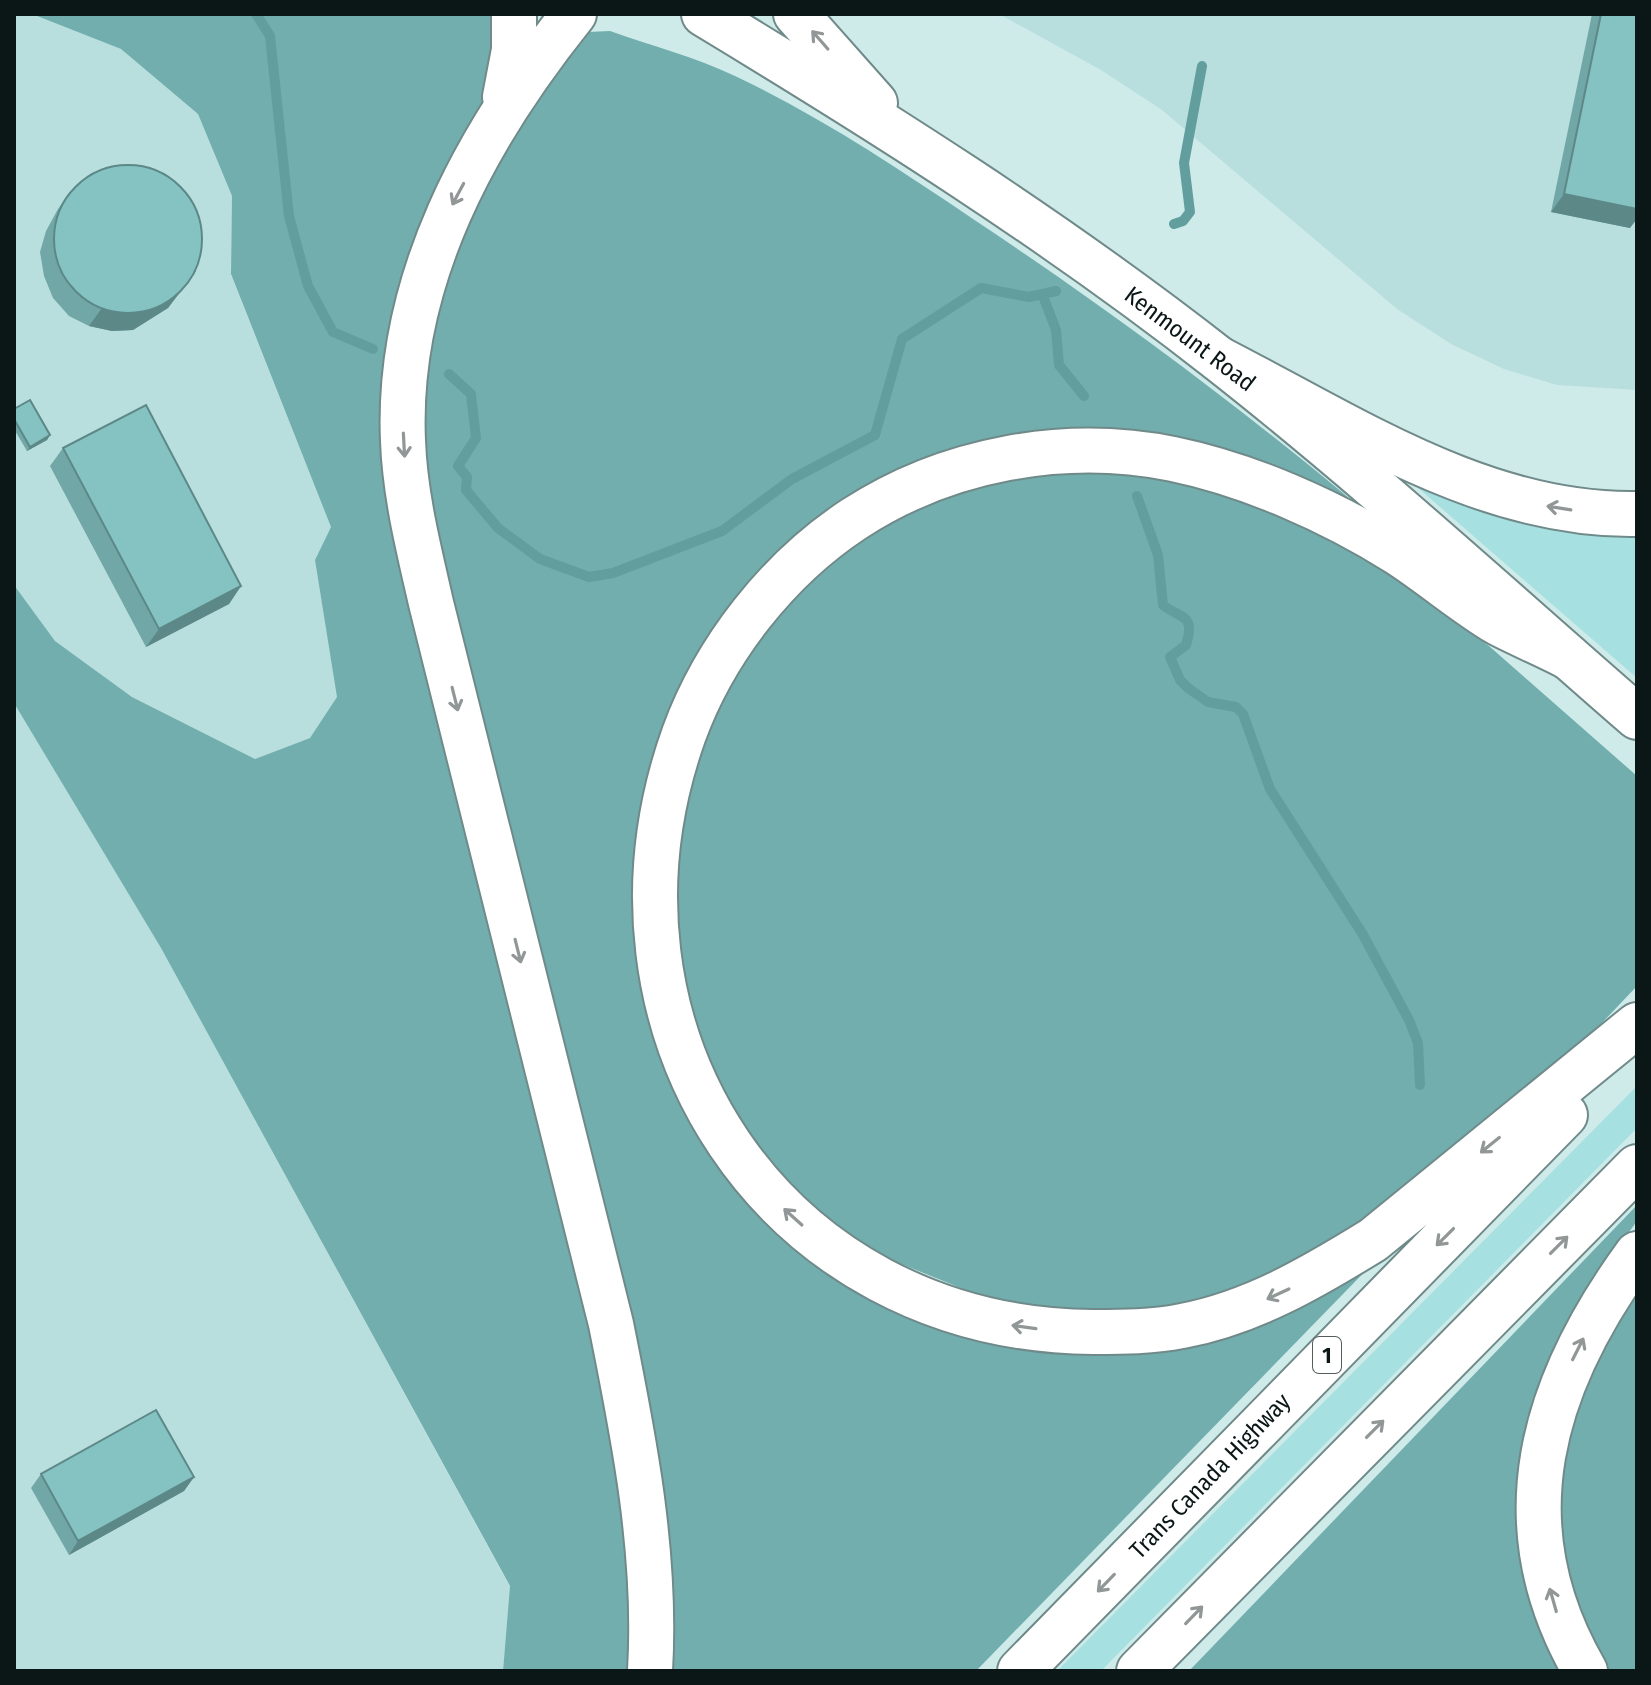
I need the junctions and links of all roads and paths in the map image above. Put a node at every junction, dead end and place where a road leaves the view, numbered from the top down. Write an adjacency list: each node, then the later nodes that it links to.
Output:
1 (514, 14): 5 (main road)
2 (574, 14): 5 (main road)
3 (704, 14): 6 (main road, Kenmount Road)
4 (796, 14): 6 (main road, one-way to 4)
5 (497, 127): 15 (main road, one-way to 15)
6 (908, 141): 7 (main road, Kenmount Road)
7 (1219, 359): 8 (main road, one-way to 7); 9 (main road, Kenmount Road)
8 (1637, 514)
9 (1568, 657): 10 (main road, Kenmount Road); 11 (main road, one-way to 9)
10 (1637, 717)
11 (1637, 1025)
12 (1637, 1042): 16 (main road, Trans Canada Highway / 1, one-way to 16)
13 (1637, 1167): 17 (main road, one-way to 13)
14 (1637, 1254): 18 (main road, one-way to 14)
15 (650, 1671)
16 (1020, 1671)
17 (1139, 1671)
18 (1585, 1671)

